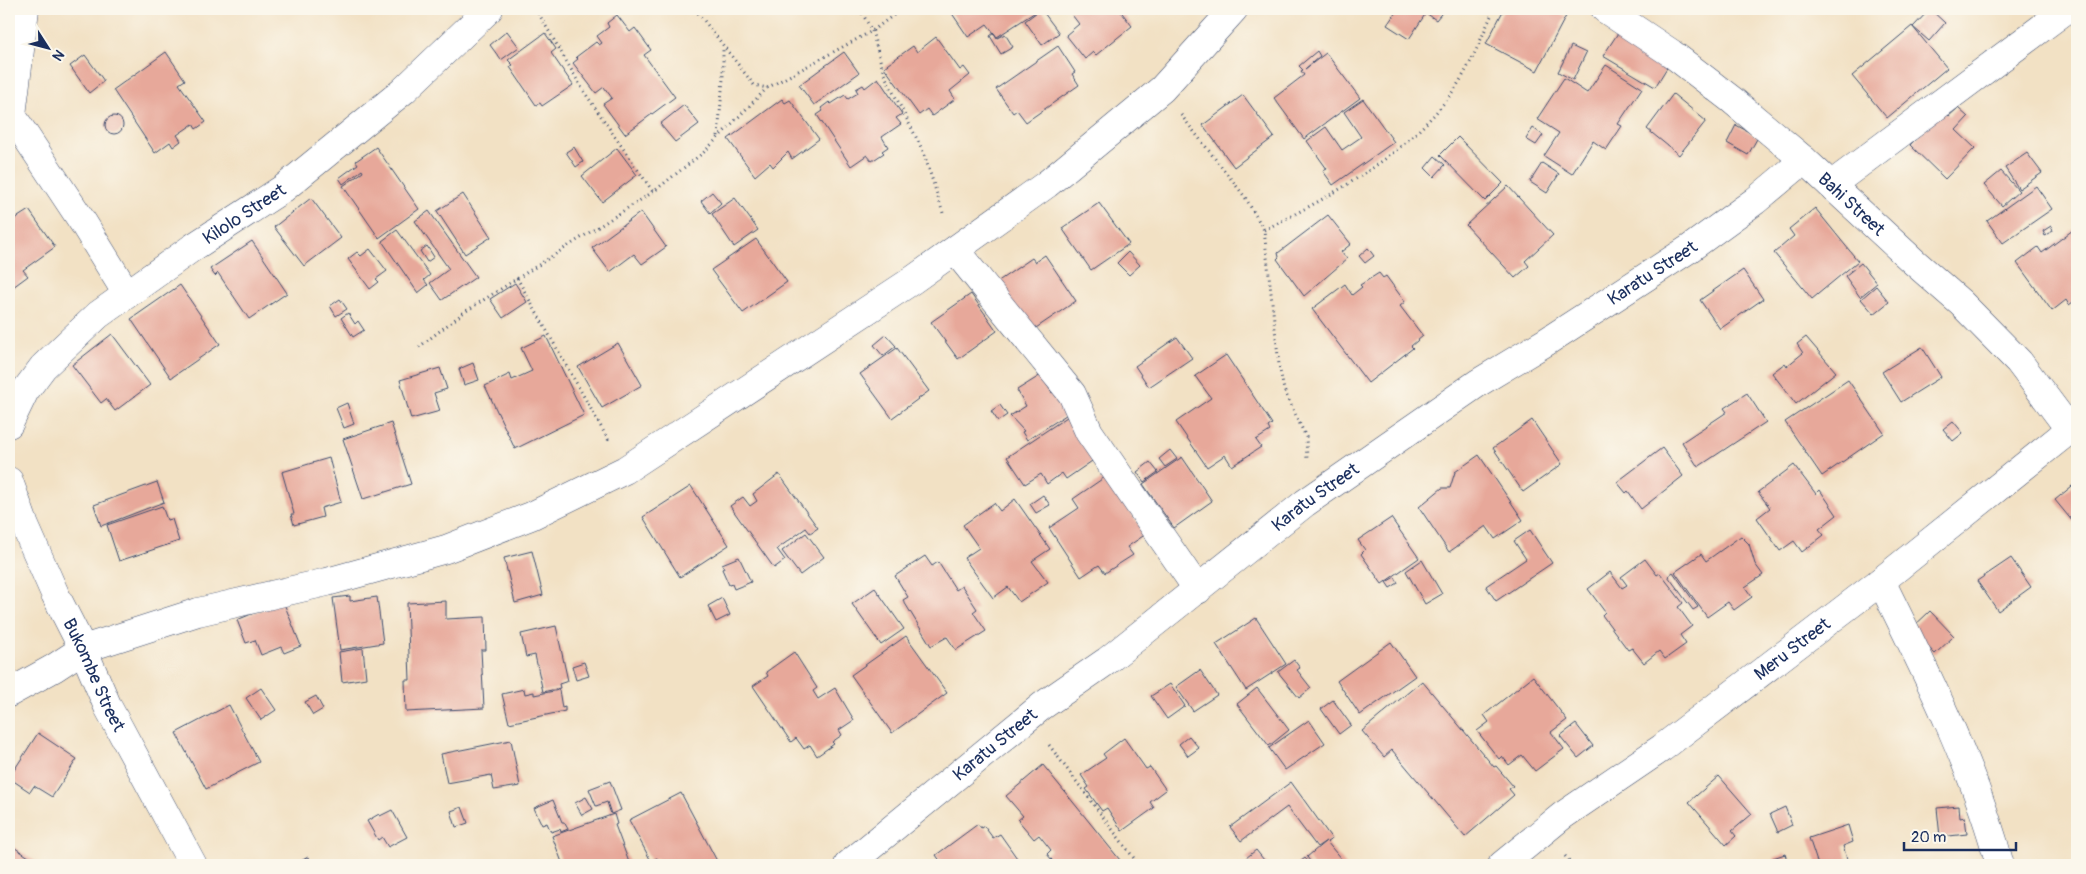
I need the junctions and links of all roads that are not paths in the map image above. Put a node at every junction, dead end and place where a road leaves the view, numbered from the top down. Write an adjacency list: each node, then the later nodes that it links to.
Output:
1 (25, 9): 6 (street)
2 (1234, 9): 9 (street)
3 (1604, 9): 7 (street, Bahi Street)
4 (2067, 9): 8 (street)
5 (489, 10): 10 (street, Kilolo Street)
6 (10, 113): 10 (street)
7 (1804, 160): 8 (street, Bahi Street); 15 (street, Karatu Street)
8 (1831, 185): 12 (street, Bahi Street)
9 (955, 250): 15 (street); 16 (street)
10 (127, 294): 11 (street, Kilolo Street)
11 (9, 424)
12 (2074, 427): 14 (street, Meru Street)
13 (9, 481): 16 (street, Bukombe Street)
14 (1881, 581): 20 (street, Meru Street); 21 (street)
15 (1198, 590): 19 (street, Karatu Street)
16 (83, 649): 17 (street); 18 (street, Bukombe Street)
17 (9, 693)
18 (192, 865)
19 (848, 865)
20 (1502, 865)
21 (2000, 865)

